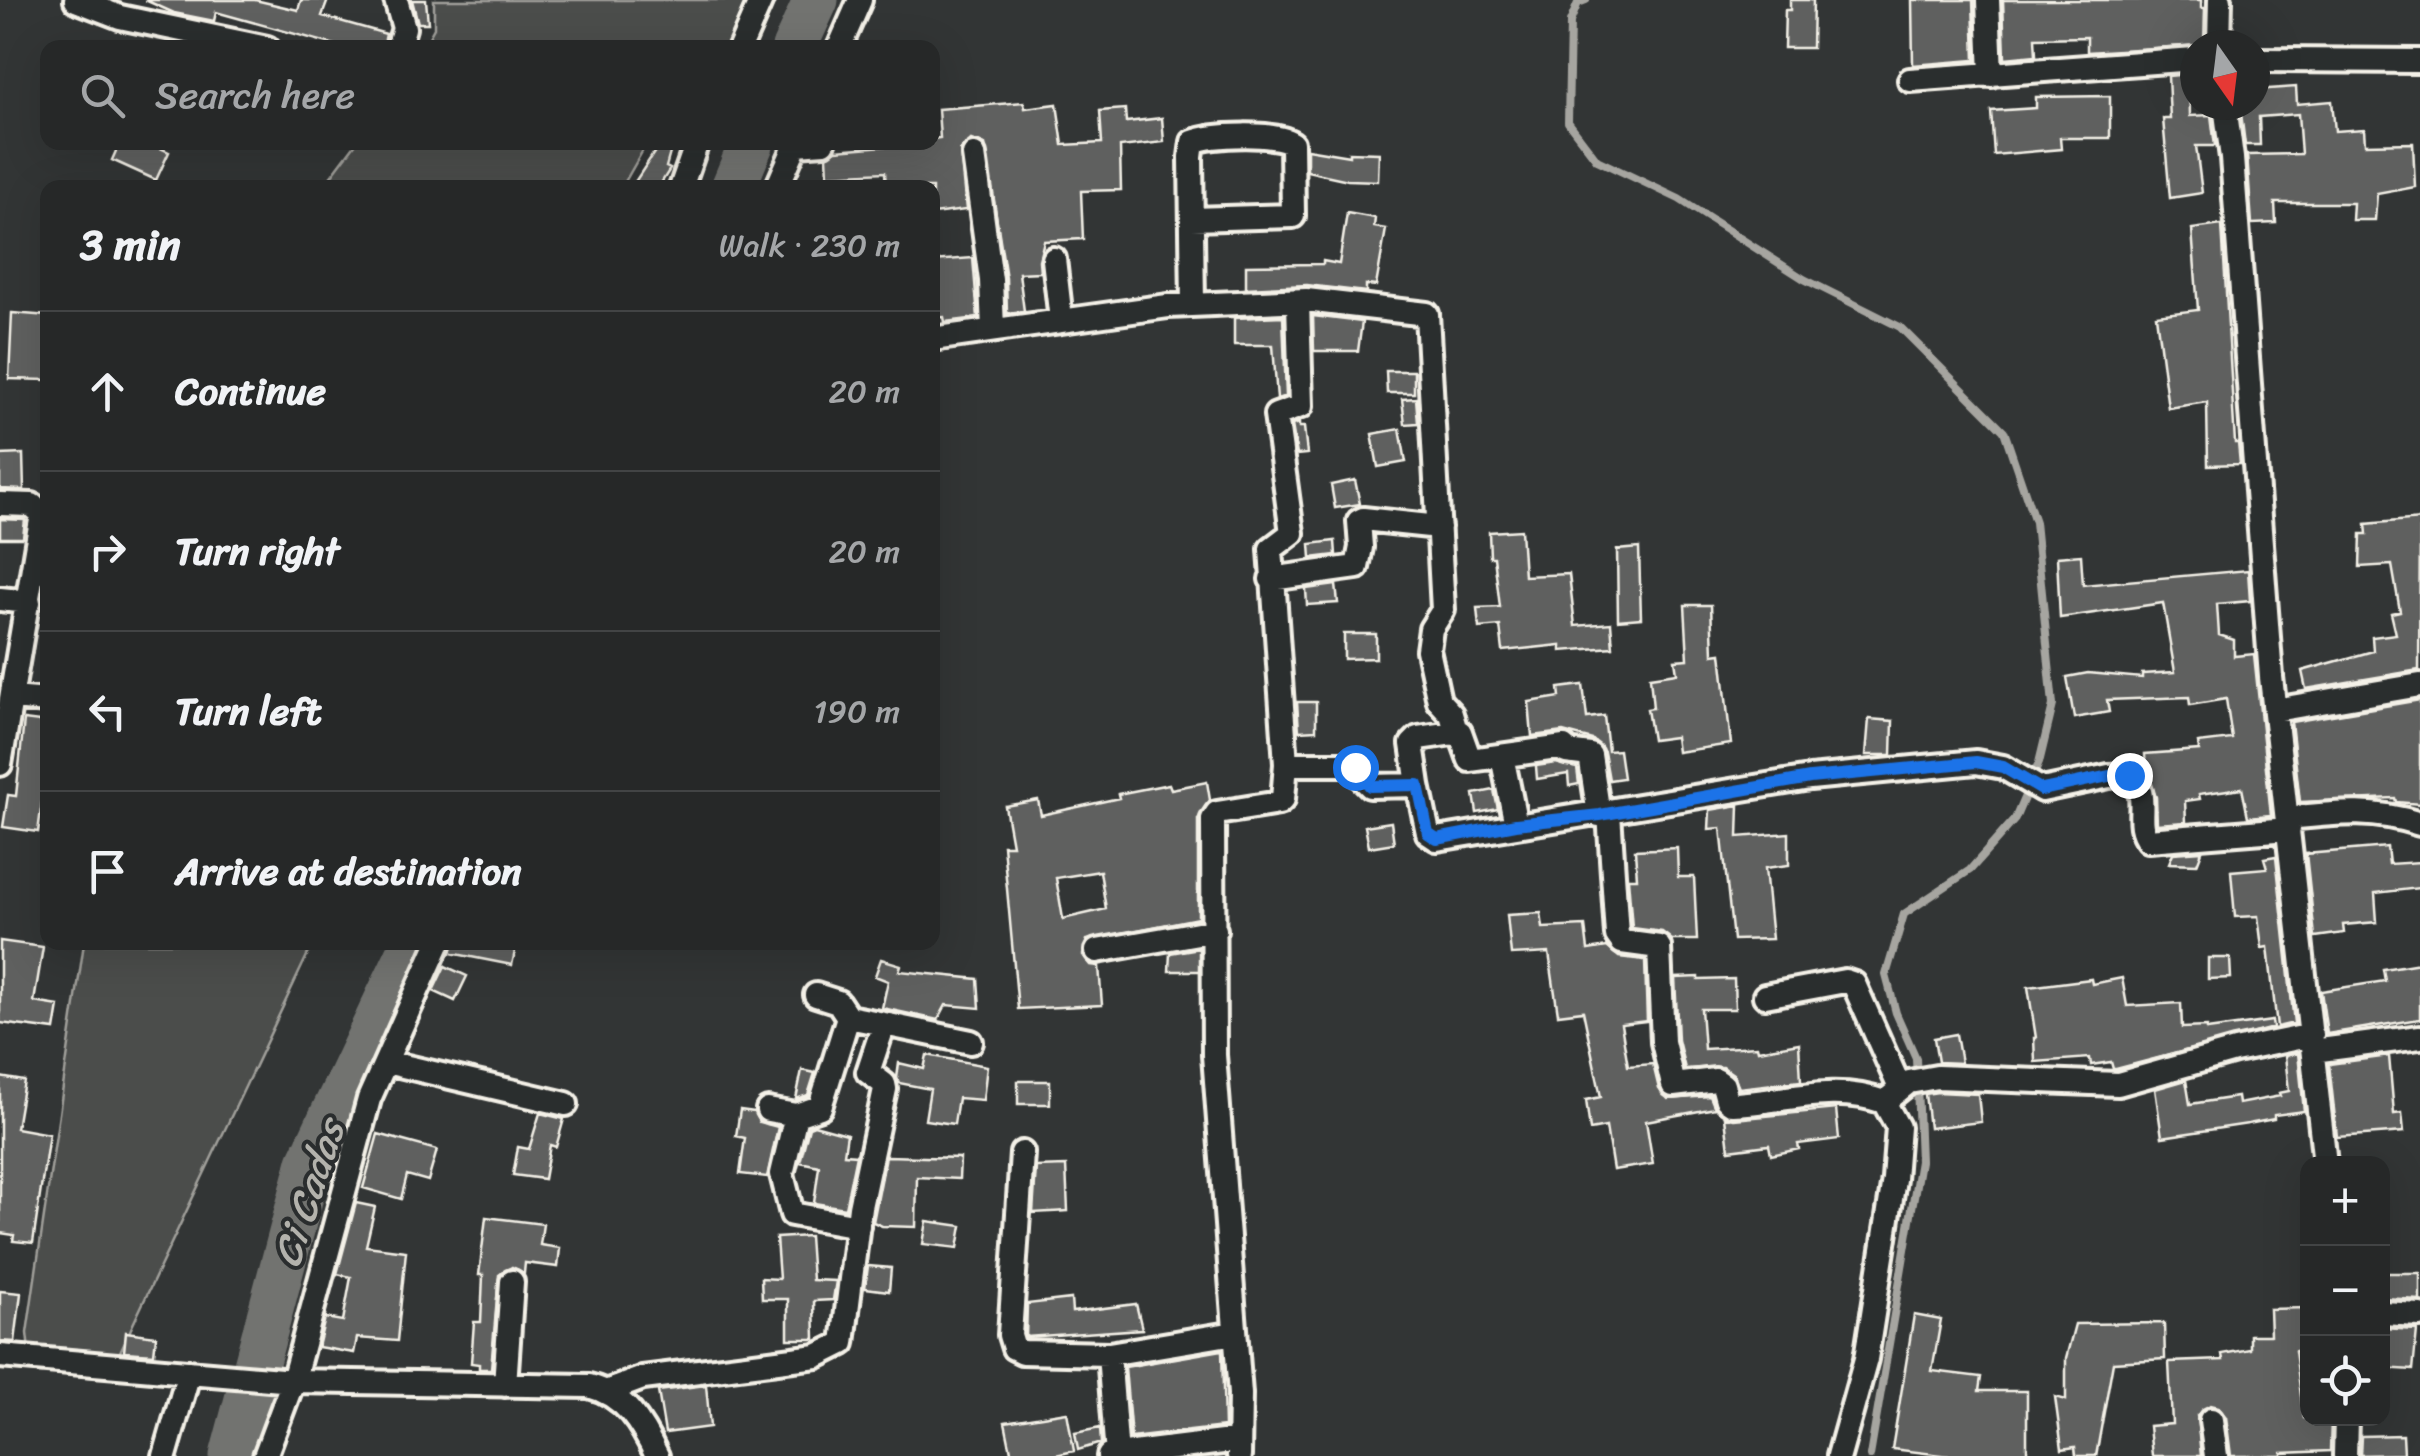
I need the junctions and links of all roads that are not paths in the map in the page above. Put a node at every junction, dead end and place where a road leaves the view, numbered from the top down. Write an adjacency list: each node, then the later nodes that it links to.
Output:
1 (76, 0): 8 (street)
2 (396, 0): 9 (street)
3 (761, 0): 10 (street)
4 (860, 0): 11 (street)
5 (1988, 0): 15 (street)
6 (2220, 0): 7 (street)
7 (2220, 30)
8 (229, 40)
9 (400, 40)
10 (744, 40)
11 (842, 40)
12 (2180, 60): 15 (street)
13 (2270, 60): 14 (street)
14 (2420, 61)
15 (1991, 75): 16 (street)
16 (1910, 80)
17 (2227, 120): 40 (street)
18 (694, 150): 21 (street)
19 (794, 150): 22 (street)
20 (974, 155): 28 (street)
21 (684, 180)
22 (781, 180)
23 (1192, 219): 23 (street); 26 (street)
24 (1054, 259): 27 (street)
25 (1298, 302): 26 (street); 32 (street); 34 (street)
26 (1193, 305): 27 (street)
27 (1060, 320): 28 (street)
28 (993, 330): 29 (street)
29 (940, 338)
30 (0, 504): 31 (street)
31 (40, 512)
32 (1439, 527): 34 (street); 41 (street)
33 (40, 528): 36 (street)
34 (1271, 579): 44 (street)
35 (0, 599): 36 (street)
36 (29, 602): 38 (street)
37 (2420, 686): 40 (street)
38 (12, 698): 39 (street); 43 (street)
39 (40, 700)
40 (2275, 710): 48 (street)
41 (1456, 731): 42 (street); 45 (street)
42 (1502, 756): 46 (street); 47 (street)
43 (0, 764)
44 (1286, 764): 45 (street); 50 (street)
45 (1418, 785): 47 (street)
46 (1604, 814): 47 (street); 48 (street); 61 (street)
47 (1516, 824)
48 (2288, 824): 49 (street); 59 (street)
49 (2420, 824)
50 (1215, 930): 52 (street); 71 (street)
51 (436, 950): 60 (street)
52 (1096, 951)
53 (816, 995): 55 (street)
54 (1765, 996): 61 (street)
55 (848, 1017): 56 (street); 64 (street)
56 (884, 1024): 58 (street); 67 (street)
57 (2420, 1037): 59 (street)
58 (971, 1042)
59 (2313, 1043): 61 (street); 66 (street)
60 (386, 1062): 62 (street); 75 (street)
61 (1904, 1088): 85 (street)
62 (566, 1104)
63 (768, 1110): 64 (street)
64 (796, 1115): 67 (street)
65 (1022, 1153): 72 (street)
66 (2324, 1156)
67 (858, 1226): 77 (street)
68 (512, 1282): 76 (street)
69 (2390, 1313): 70 (street)
70 (2420, 1315)
71 (1235, 1333): 72 (street); 80 (street)
72 (1108, 1354): 81 (street)
73 (0, 1356): 74 (street)
74 (194, 1372): 75 (street); 82 (street)
75 (286, 1380): 76 (street); 83 (street)
76 (505, 1385): 77 (street)
77 (608, 1391): 84 (street)
78 (2211, 1420): 86 (street)
79 (2346, 1426): 87 (street)
80 (1239, 1448): 81 (street)
81 (1114, 1455)
82 (165, 1456)
83 (265, 1456)
84 (656, 1456)
85 (1839, 1456)
86 (2216, 1456)
87 (2345, 1456)

